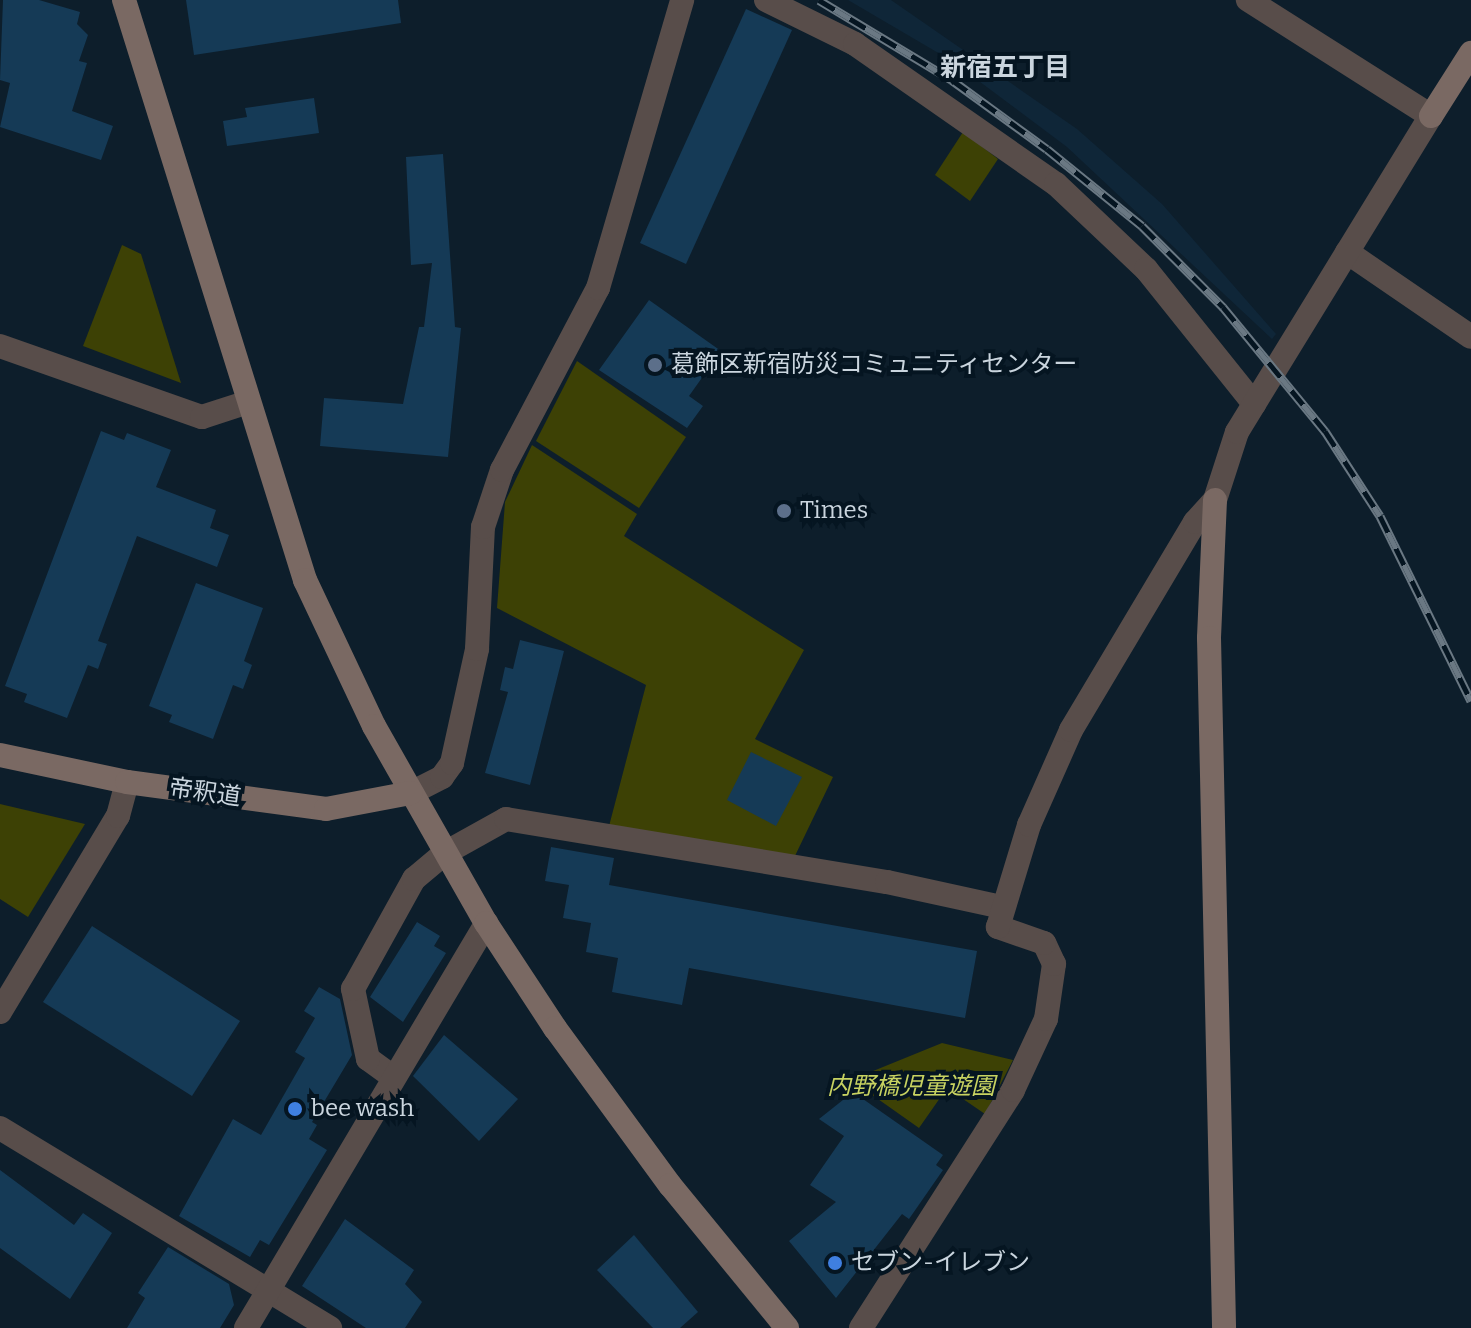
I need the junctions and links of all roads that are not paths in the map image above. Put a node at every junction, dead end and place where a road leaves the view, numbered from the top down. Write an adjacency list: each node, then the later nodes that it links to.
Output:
1 (124, 0): 10 (street)
2 (682, 0): 15 (street)
3 (766, 0): 11 (street)
4 (1248, 0): 6 (street)
5 (1471, 53): 6 (street)
6 (1431, 116): 7 (street)
7 (1347, 252): 8 (street); 11 (street)
8 (1471, 337)
9 (0, 346): 10 (street)
10 (245, 403): 15 (street)
11 (1254, 404): 12 (street)
12 (1215, 500): 17 (street); 27 (street)
13 (0, 755): 14 (street, 帝釈道)
14 (127, 782): 15 (street, 帝釈道); 19 (street)
15 (411, 793): 16 (street)
16 (445, 853): 17 (street); 18 (street); 20 (street)
17 (1002, 907): 26 (street)
18 (486, 923): 20 (street); 25 (street)
19 (0, 1012)
20 (393, 1077): 22 (street)
21 (0, 1128): 22 (street)
22 (269, 1291): 23 (street); 24 (street)
23 (246, 1328)
24 (330, 1328)
25 (787, 1328)
26 (861, 1328)
27 (1224, 1328)

